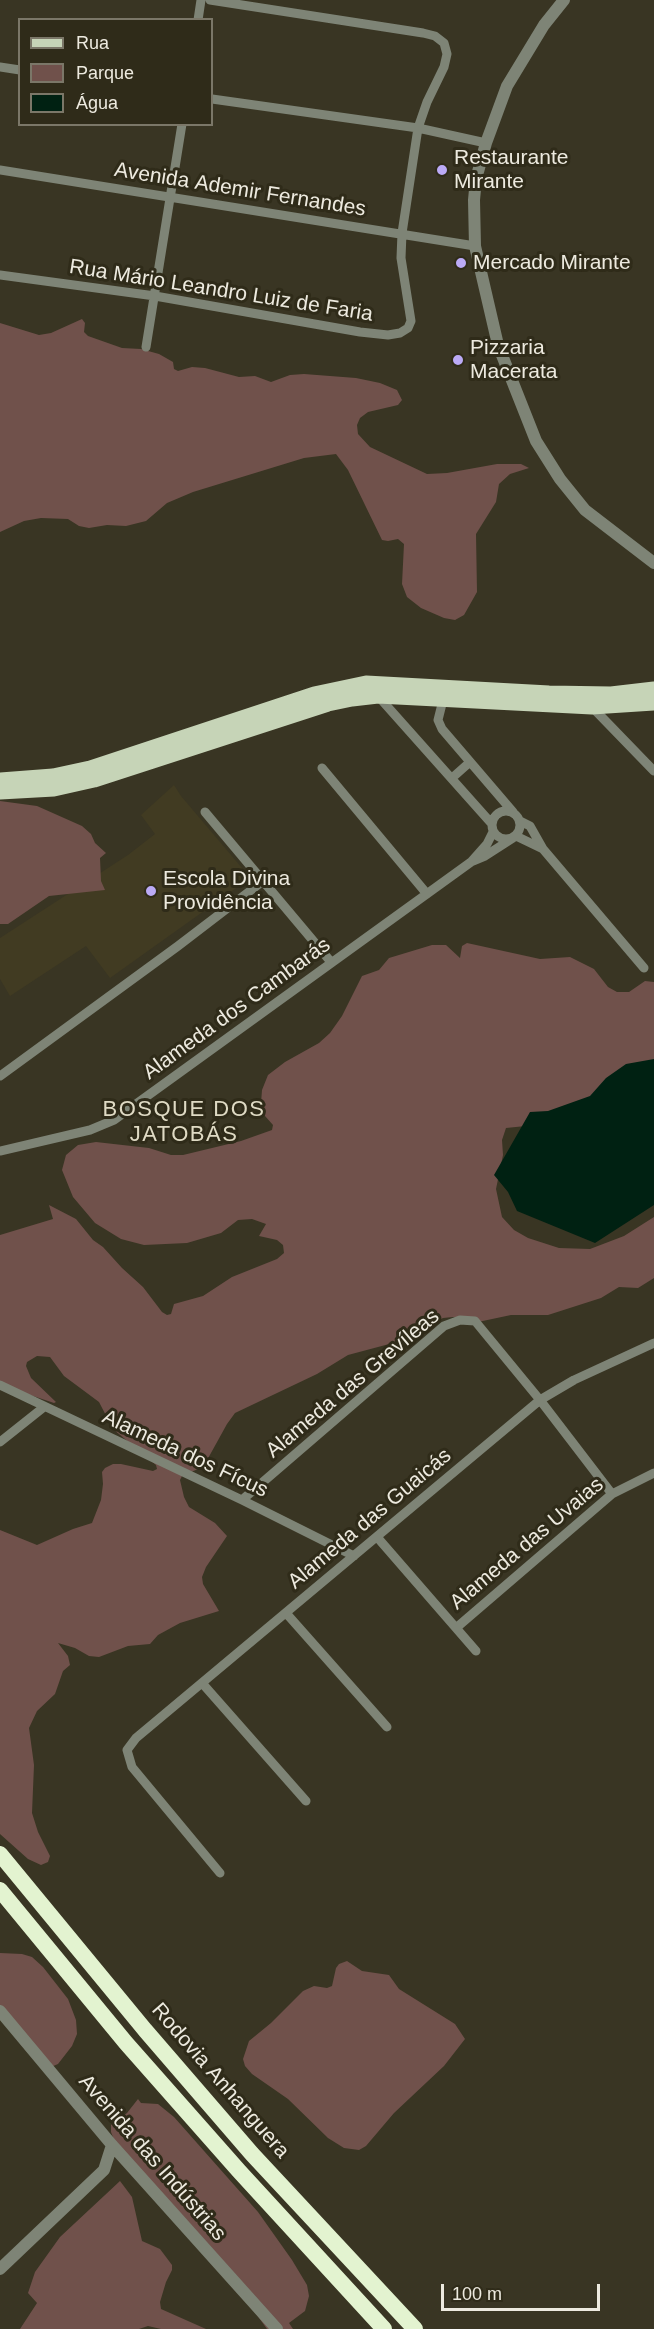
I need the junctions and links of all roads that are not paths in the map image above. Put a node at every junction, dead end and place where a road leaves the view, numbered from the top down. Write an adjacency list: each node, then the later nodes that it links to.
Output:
1 (201, 0): 4 (street)
2 (210, 0): 9 (street)
3 (564, 0): 10 (street)
4 (198, 18)
5 (0, 67): 6 (street)
6 (18, 70)
7 (213, 99): 9 (street)
8 (182, 126): 12 (street)
9 (418, 128): 10 (street); 13 (street)
10 (486, 143): 14 (street)
11 (0, 170): 12 (street, Avenida Ademir Fernandes)
12 (170, 197): 13 (street, Avenida Ademir Fernandes); 16 (street)
13 (402, 233): 14 (street, Avenida Ademir Fernandes); 16 (street, Rua Mário Leandro Luiz de Faria)
14 (475, 246): 18 (street)
15 (0, 275): 16 (street, Rua Mário Leandro Luiz de Faria)
16 (155, 296): 17 (street)
17 (147, 347)
18 (654, 563)
19 (654, 689): 28 (main road)
20 (378, 696): 21 (main road); 27 (street); 29 (main road)
21 (443, 700): 23 (main road); 24 (street)
22 (654, 702): 23 (main road)
23 (592, 707): 26 (street)
24 (470, 762): 27 (street); 31 (street)
25 (322, 768): 38 (street)
26 (654, 771)
27 (452, 778): 33 (street)
28 (0, 780)
29 (0, 792)
30 (206, 812): 37 (street)
31 (513, 812): 32 (street); 33 (street)
32 (520, 821): 34 (street); 35 (street)
33 (493, 828): 34 (street); 36 (street, Alameda dos Cambarás)
34 (514, 837): 35 (street); 36 (street, Alameda dos Cambarás)
35 (543, 849): 40 (street)
36 (471, 862): 38 (street, Alameda dos Cambarás)
37 (263, 881): 39 (street); 41 (street)
38 (427, 894): 39 (street, Alameda dos Cambarás)
39 (332, 962): 42 (street, Alameda dos Cambarás)
40 (644, 968)
41 (0, 1076)
42 (2, 1151)
43 (654, 1342): 45 (street, Alameda das Guaicás)
44 (0, 1385): 46 (street, Alameda dos Fícus)
45 (540, 1400): 49 (street); 50 (street, Alameda das Grevíleas); 51 (street, Alameda das Guaicás)
46 (44, 1407): 47 (street); 50 (street, Alameda dos Fícus)
47 (0, 1442)
48 (654, 1473): 49 (street, Alameda das Uvaias)
49 (612, 1494): 54 (street, Alameda das Uvaias)
50 (242, 1500): 52 (street, Alameda dos Fícus)
51 (377, 1537): 52 (street, Alameda das Guaicás); 54 (street)
52 (354, 1556): 53 (street, Alameda das Guaicás)
53 (286, 1613): 56 (street, Alameda das Guaicás); 57 (street)
54 (456, 1628): 55 (street)
55 (476, 1652)
56 (202, 1683): 58 (street); 60 (street, Alameda das Guaicás)
57 (387, 1727)
58 (306, 1801)
59 (0, 1854): 67 (highway, Rodovia Anhanguera)
60 (219, 1873)
61 (0, 1890): 66 (highway)
62 (0, 2011): 63 (street, Avenida das Indústrias)
63 (112, 2145): 64 (street); 65 (street, Avenida das Indústrias)
64 (0, 2269)
65 (277, 2329)
66 (384, 2329)
67 (415, 2329)

